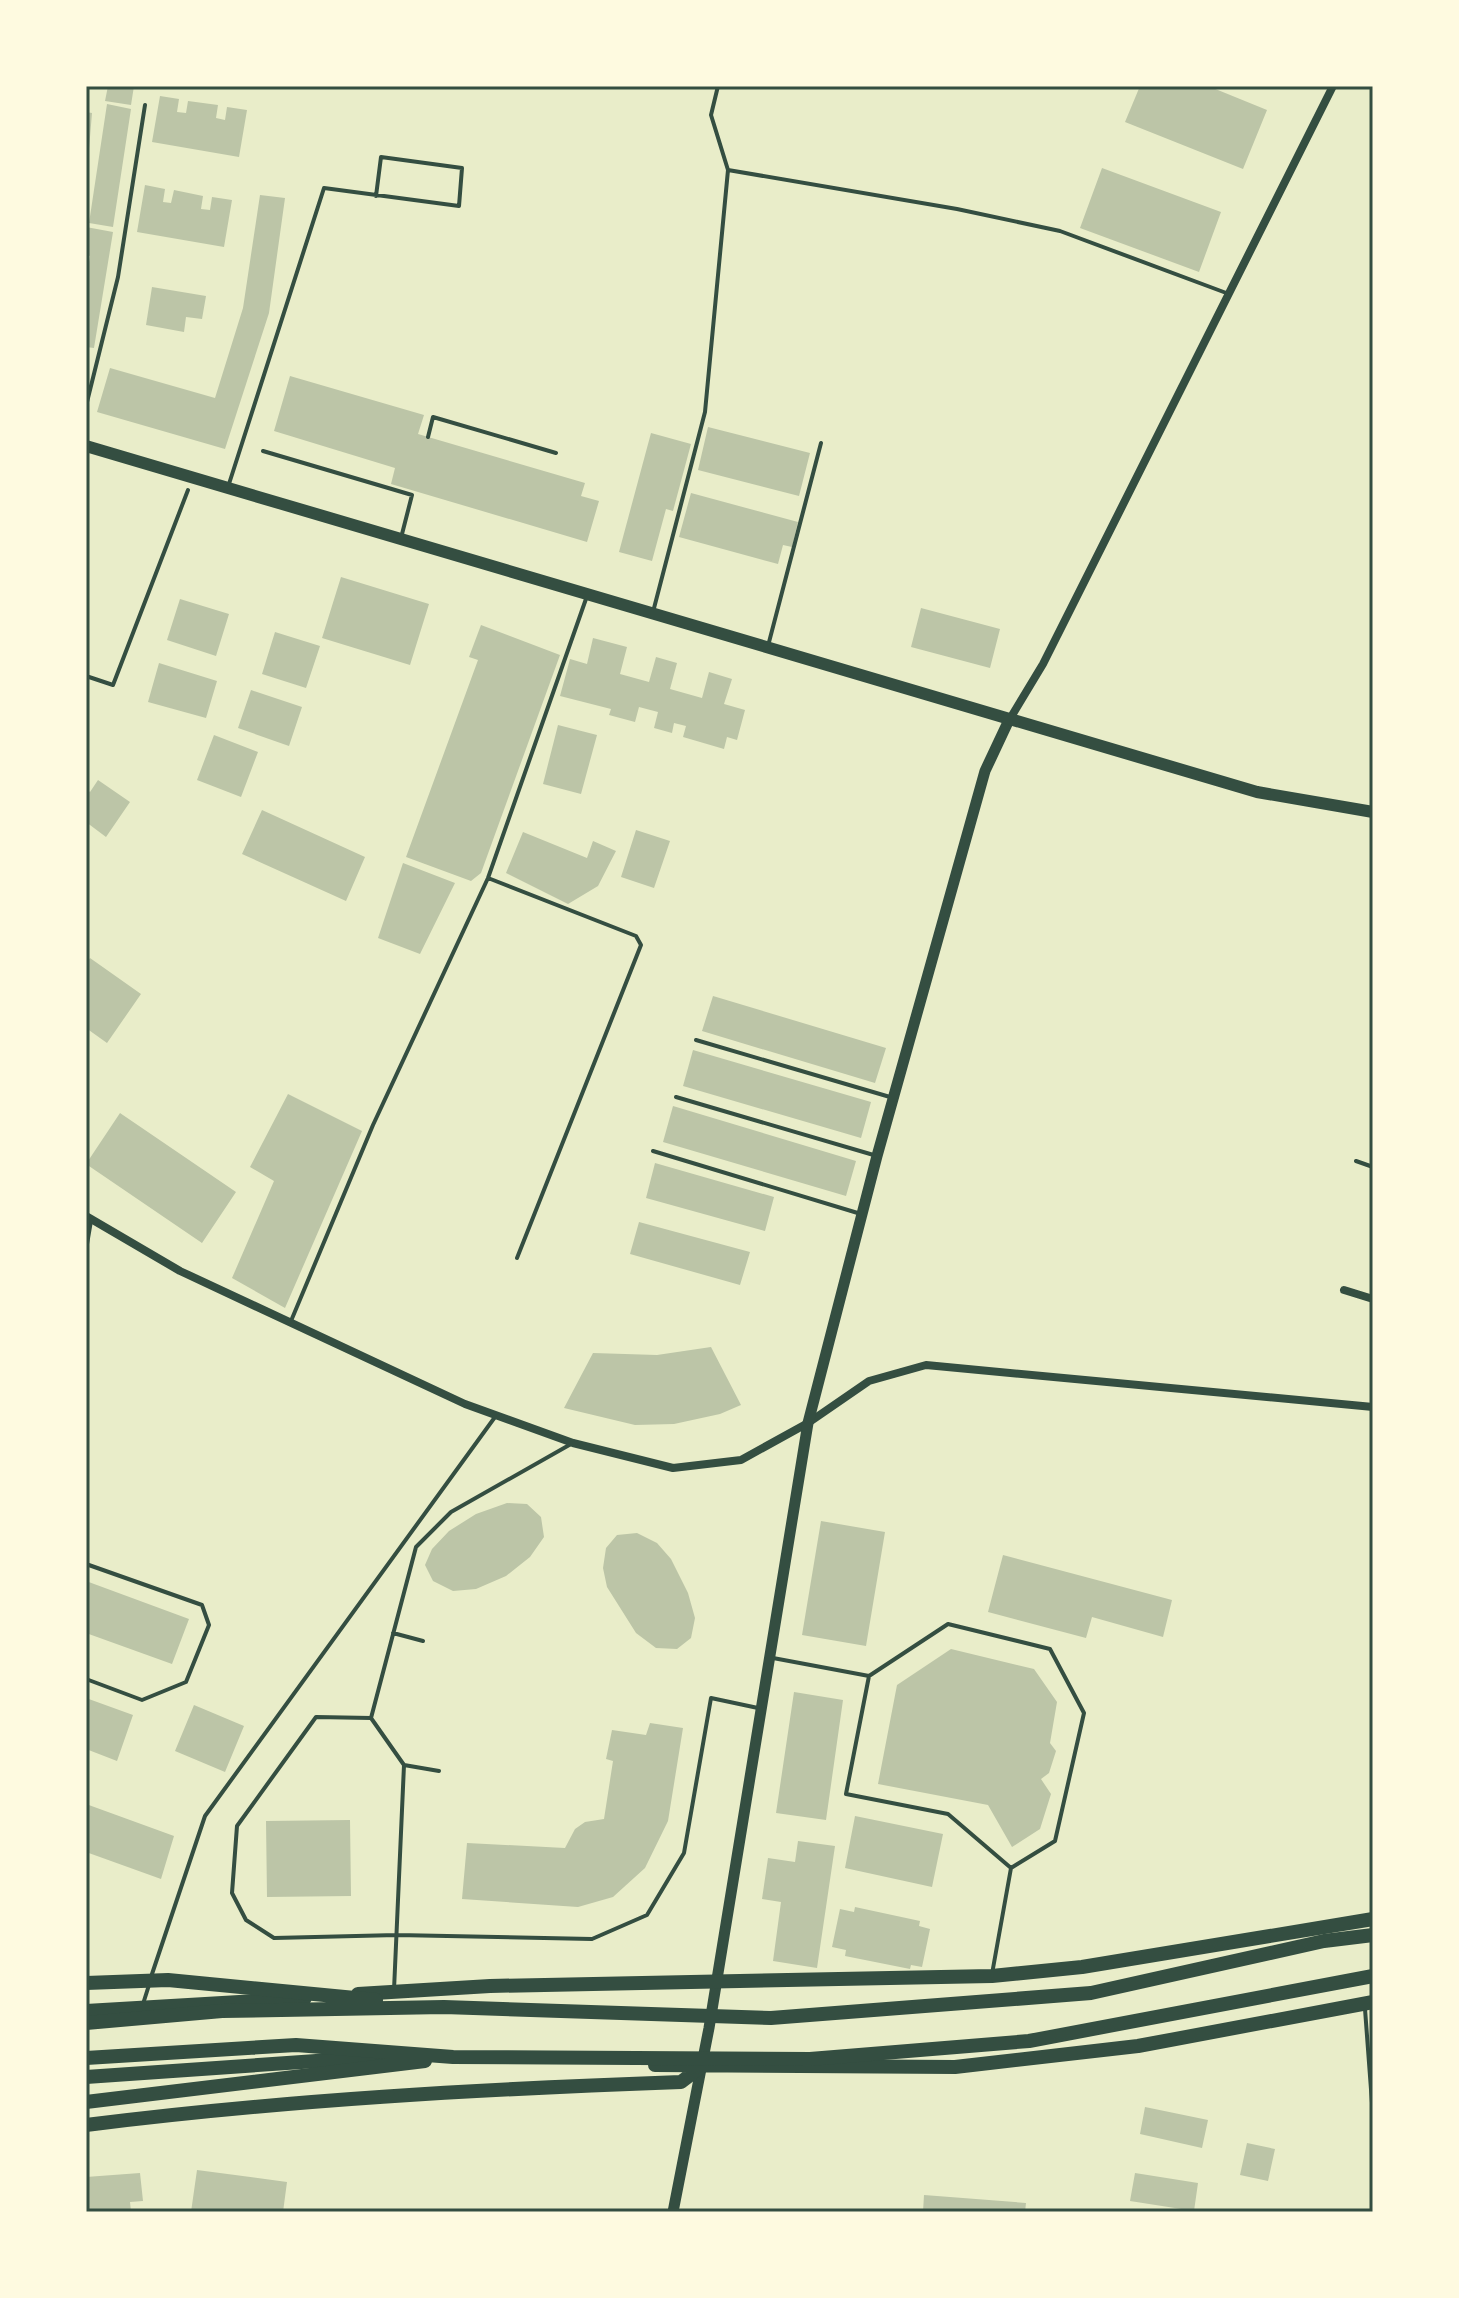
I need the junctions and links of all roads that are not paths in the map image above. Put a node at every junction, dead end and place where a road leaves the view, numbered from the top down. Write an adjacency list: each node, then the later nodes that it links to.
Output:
1 (718, 86): 4 (lane)
2 (1333, 86): 6 (street)
3 (145, 105): 7 (lane)
4 (728, 170): 6 (lane); 16 (lane)
5 (376, 196): 5 (lane); 13 (lane)
6 (1230, 294): 18 (street)
7 (86, 406)
8 (428, 437): 12 (lane)
9 (821, 443): 17 (lane)
10 (86, 446): 13 (main road)
11 (263, 451): 14 (lane)
12 (556, 453)
13 (227, 489): 14 (main road)
14 (400, 540): 15 (main road)
15 (587, 595): 16 (main road); 20 (lane)
16 (653, 614): 17 (main road)
17 (767, 648): 18 (main road)
18 (1008, 722): 19 (main road); 23 (street)
19 (1373, 812)
20 (488, 878): 31 (lane); 34 (lane)
21 (696, 1040): 23 (lane)
22 (676, 1097): 25 (lane)
23 (894, 1098): 25 (street)
24 (653, 1151): 28 (lane)
25 (877, 1156): 28 (street)
26 (1356, 1161): 27 (lane)
27 (1373, 1167)
28 (863, 1214): 37 (street)
29 (89, 1218): 30 (lane); 34 (street)
30 (86, 1250)
31 (517, 1258)
32 (1344, 1290): 33 (street)
33 (1373, 1299)
34 (290, 1323): 36 (street)
35 (1373, 1407): 37 (street)
36 (497, 1415): 38 (street); 60 (lane)
37 (808, 1423): 38 (street); 42 (street)
38 (573, 1443): 40 (lane)
39 (86, 1564): 44 (lane)
40 (393, 1633): 41 (lane); 46 (lane)
41 (423, 1641)
42 (767, 1657): 43 (lane); 45 (street)
43 (869, 1676): 49 (lane); 49 (lane)
44 (86, 1679)
45 (759, 1708): 51 (lane); 55 (street)
46 (371, 1718): 47 (lane); 51 (lane)
47 (404, 1765): 48 (lane); 51 (lane)
48 (439, 1771)
49 (1011, 1868): 53 (lane)
50 (1373, 1919): 53 (main road)
51 (397, 1935): 57 (lane)
52 (1373, 1935): 59 (main road)
53 (992, 1976): 55 (main road)
54 (1373, 1976): 63 (main road)
55 (717, 1981): 57 (main road); 65 (street)
56 (86, 1983): 59 (main road)
57 (394, 1992): 60 (main road)
58 (1369, 2002): 65 (main road); 69 (lane)
59 (444, 2007): 62 (main road)
60 (141, 2008): 61 (main road)
61 (86, 2011)
62 (86, 2023)
63 (453, 2057): 64 (main road); 68 (main road)
64 (86, 2058)
65 (702, 2066): 66 (main road); 70 (main road); 72 (street)
66 (149, 2073): 67 (main road); 70 (main road)
67 (86, 2077)
68 (86, 2102)
69 (1373, 2116)
70 (150, 2117): 71 (main road)
71 (86, 2125)
72 (673, 2212)

